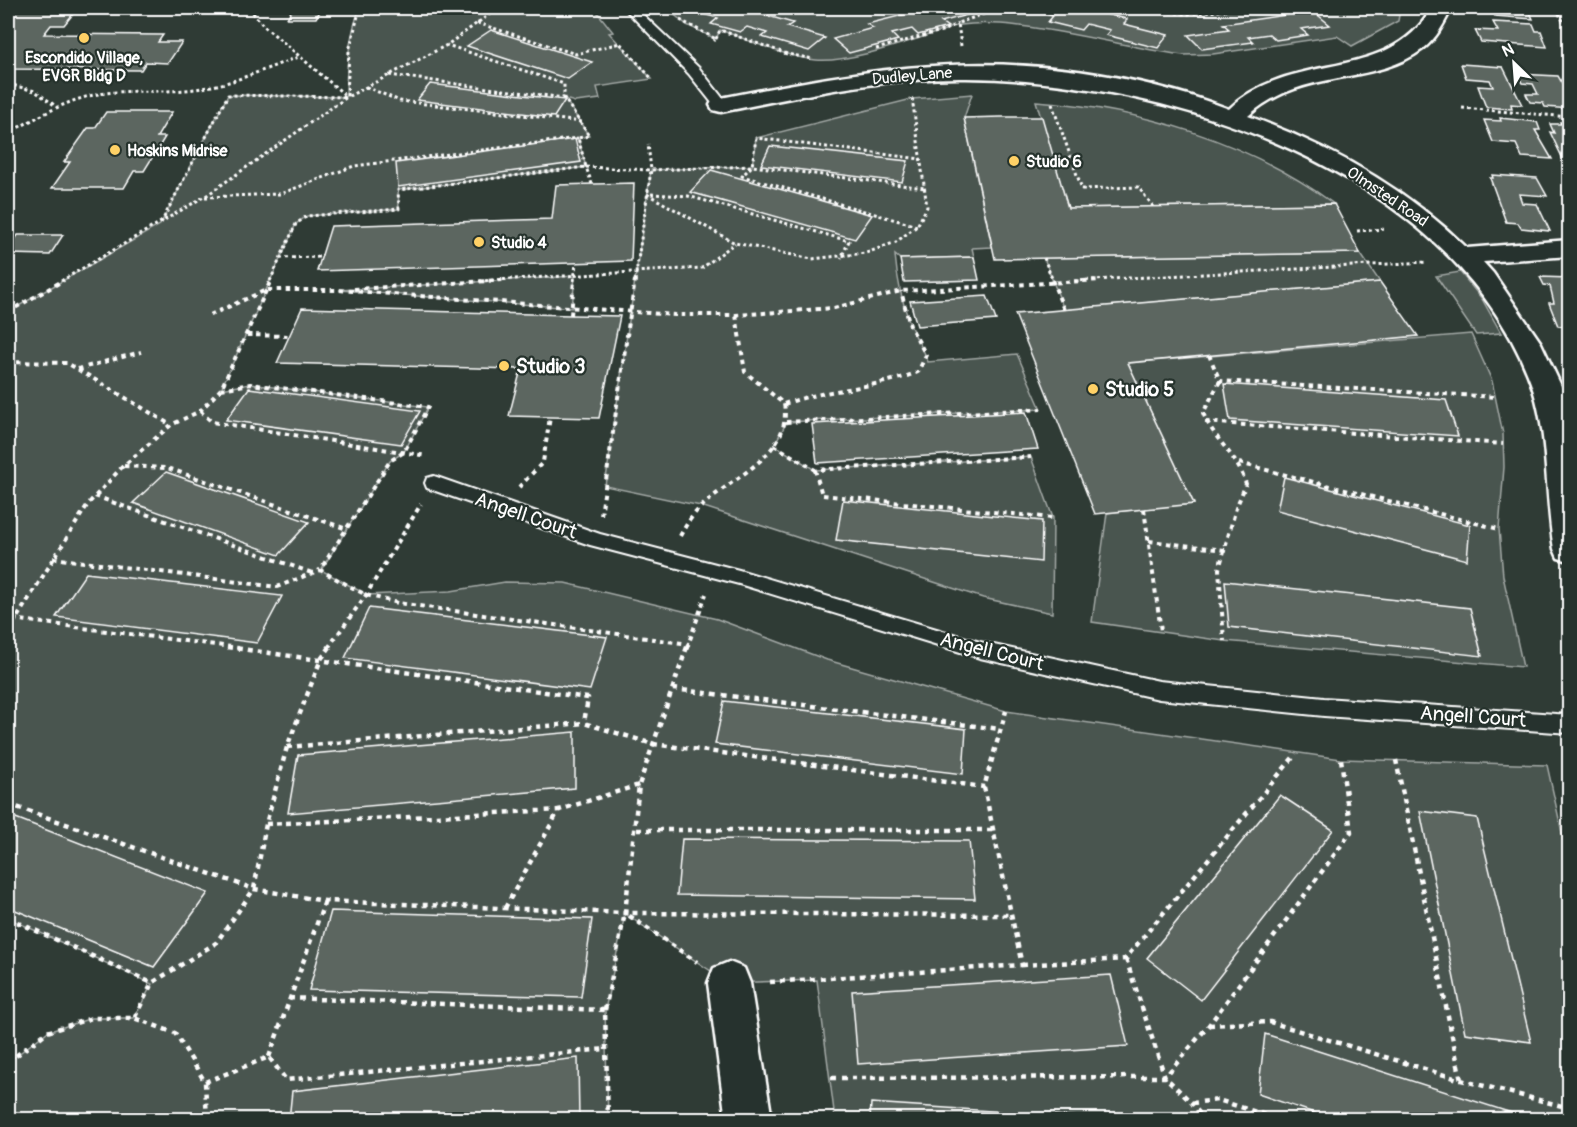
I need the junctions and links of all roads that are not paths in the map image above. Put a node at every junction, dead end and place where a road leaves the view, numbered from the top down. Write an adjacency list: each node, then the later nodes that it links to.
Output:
1 (630, 8): 3 (lane, Dudley Lane)
2 (1442, 8): 4 (street)
3 (721, 105): 4 (street, Dudley Lane)
4 (1235, 116): 6 (street, Olmsted Road)
5 (1569, 248): 6 (street)
6 (1464, 256): 8 (street, Olmsted Road)
7 (434, 483): 9 (lane, Angell Court)
8 (1569, 549)
9 (1569, 724)
10 (729, 983): 11 (street)
11 (749, 1119)

